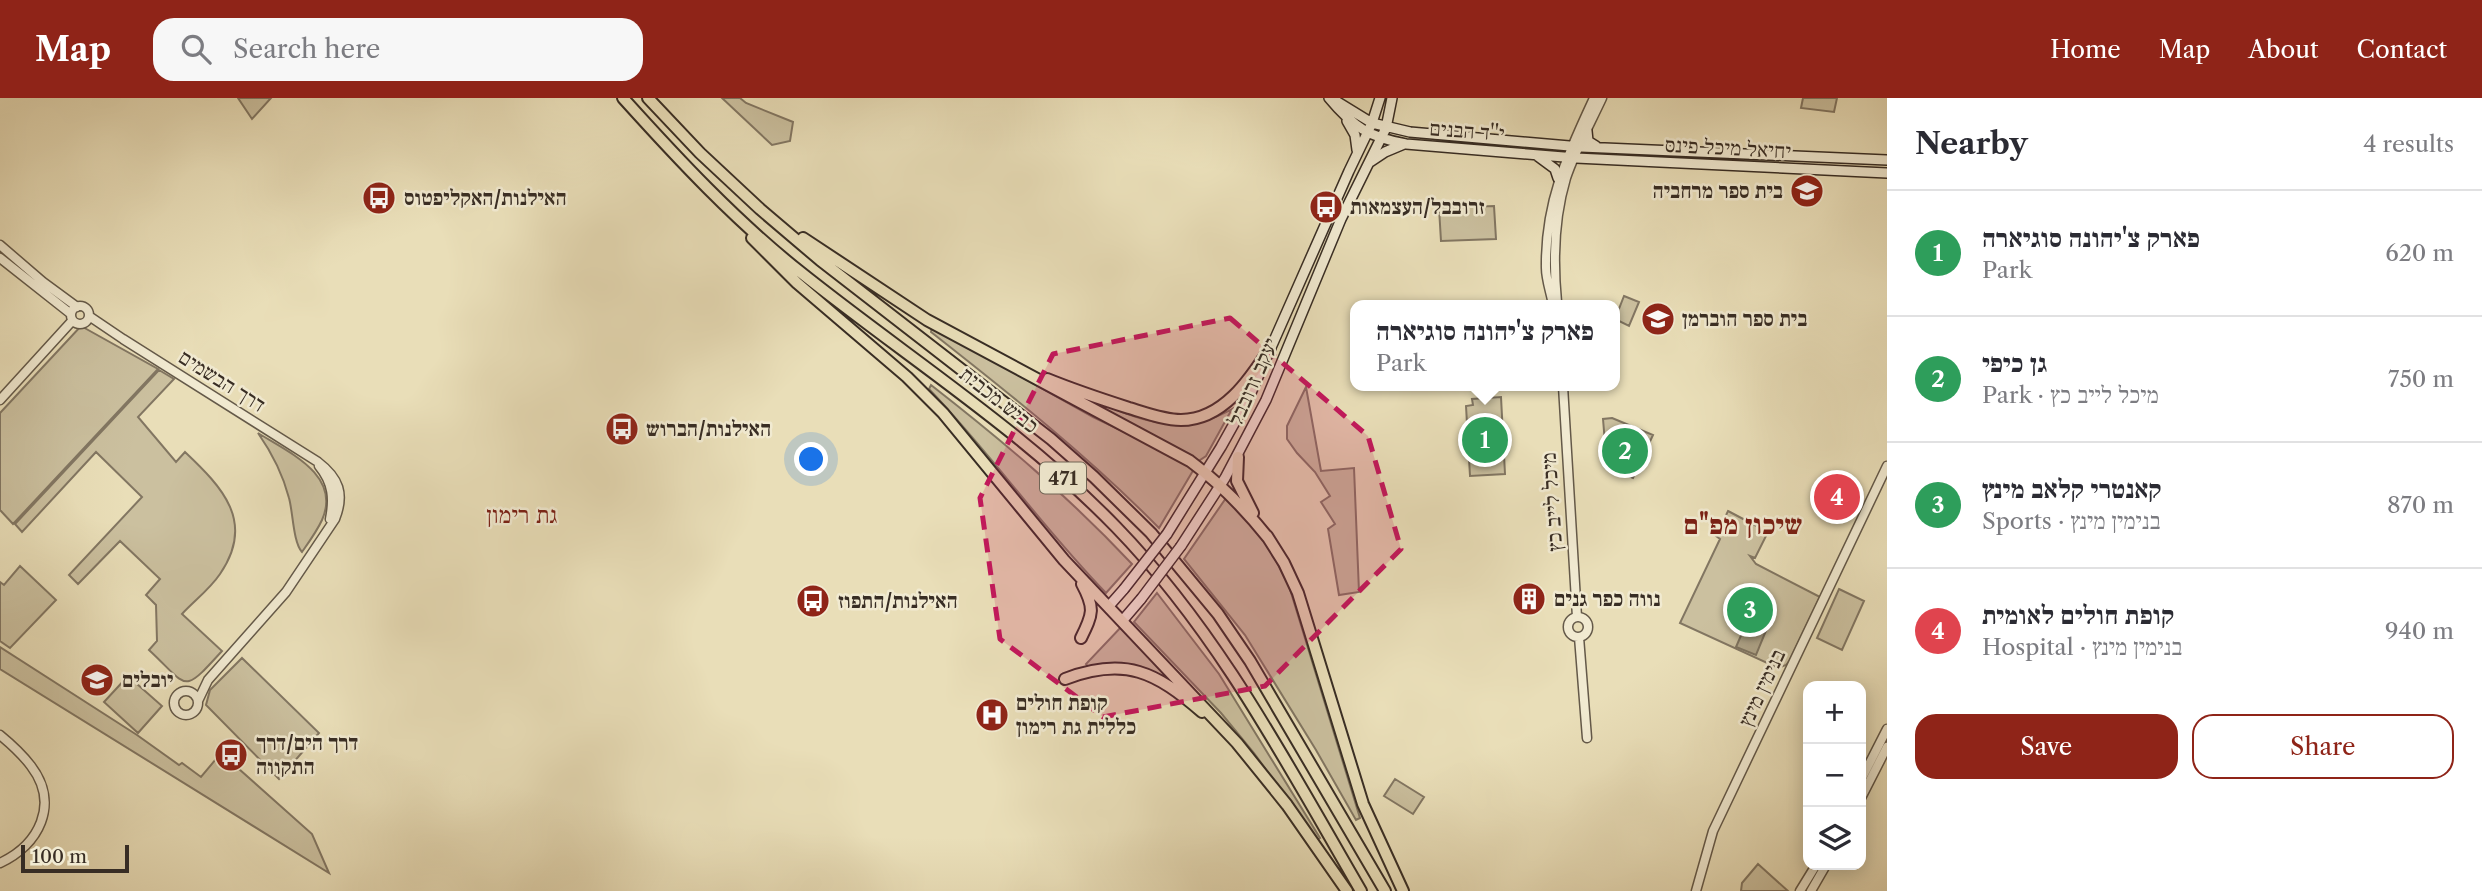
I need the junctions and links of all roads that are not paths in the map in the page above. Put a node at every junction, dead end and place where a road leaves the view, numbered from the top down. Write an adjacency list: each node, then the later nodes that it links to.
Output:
1 (623, 98): 25 (highway, כביש מכבית / 471)
2 (648, 98): 26 (highway, כביש מכבית / 471)
3 (1331, 98): 8 (main road); 9 (main road, י''ד הבנים)
4 (1380, 98): 9 (main road, יעקב זרובבל)
5 (1594, 98): 16 (street)
6 (1602, 98): 11 (street)
7 (1392, 103): 10 (main road, יעקב זרובבל); 12 (main road)
8 (1345, 116): 13 (main road, י''ד הבנים); 18 (main road)
9 (1372, 123): 10 (main road, י''ד הבנים); 13 (main road, יעקב זרובבל)
10 (1386, 128): 12 (main road, י''ד הבנים); 14 (main road, יעקב זרובבל)
11 (1587, 131): 16 (street); 17 (main road)
12 (1410, 132): 16 (main road, י''ד הבנים)
13 (1367, 133): 14 (main road, י''ד הבנים); 18 (main road, יעקב זרובבל)
14 (1381, 139): 15 (main road, י''ד הבנים); 22 (main road, יעקב זרובבל)
15 (1406, 144): 19 (main road, י''ד הבנים); 22 (main road)
16 (1576, 146): 17 (main road, יחיאל מיכל פינס); 20 (street)
17 (1597, 147): 21 (main road, יחיאל מיכל פינס)
18 (1358, 152): 33 (main road, יעקב זרובבל)
19 (1535, 154): 20 (main road, י''ד הבנים); 24 (main road)
20 (1571, 157): 23 (main road, יחיאל מיכל פינס); 24 (street); 30 (street)
21 (1887, 160)
22 (1367, 166): 37 (main road, יעקב זרובבל)
23 (1887, 173)
24 (1558, 178): 29 (street)
25 (710, 190): 42 (highway); 63 (highway, כביש מכבית / 471)
26 (760, 209): 34 (highway); 64 (highway, כביש מכבית / 471)
27 (0, 245): 31 (street)
28 (0, 258): 31 (street)
29 (1554, 300)
30 (1555, 300)
31 (73, 314): 32 (street); 32 (street); 36 (street)
32 (88, 319): 49 (street, דרך הבשמים)
33 (1270, 348): 34 (highway); 39 (main road, יעקב זרובבל)
34 (996, 358): 39 (highway)
35 (1563, 391): 44 (street, מיכל לייב כץ)
36 (0, 400)
37 (1238, 457): 40 (main road, יעקב זרובבל); 41 (highway)
38 (1887, 466): 66 (street, בנימין מינץ)
39 (1205, 473): 40 (highway); 43 (main road, יעקב זרובבל, bridge)
40 (1221, 485): 41 (highway); 45 (main road, יעקב זרובבל, bridge)
41 (1269, 540): 65 (highway)
42 (1073, 569): 43 (highway); 47 (highway)
43 (1109, 606): 45 (highway)
44 (1577, 617): 46 (street); 46 (street)
45 (1123, 620): 55 (highway)
46 (1579, 637): 54 (street)
47 (1081, 638)
48 (1065, 679): 55 (highway)
49 (208, 680): 50 (street, דרך הבשמים); 51 (street, דרך הבשמים)
50 (189, 691): 51 (street); 51 (street)
51 (198, 701)
52 (1887, 729): 57 (street)
53 (0, 735): 59 (street)
54 (1587, 738)
55 (1237, 743): 62 (highway)
56 (1887, 747): 58 (street)
57 (1866, 770)
58 (1866, 788)
59 (0, 863)
60 (1813, 870): 67 (street)
61 (1823, 870): 68 (street)
62 (1347, 891)
63 (1361, 891)
64 (1385, 891)
65 (1403, 891)
66 (1696, 891)
67 (1800, 891)
68 (1811, 891)

